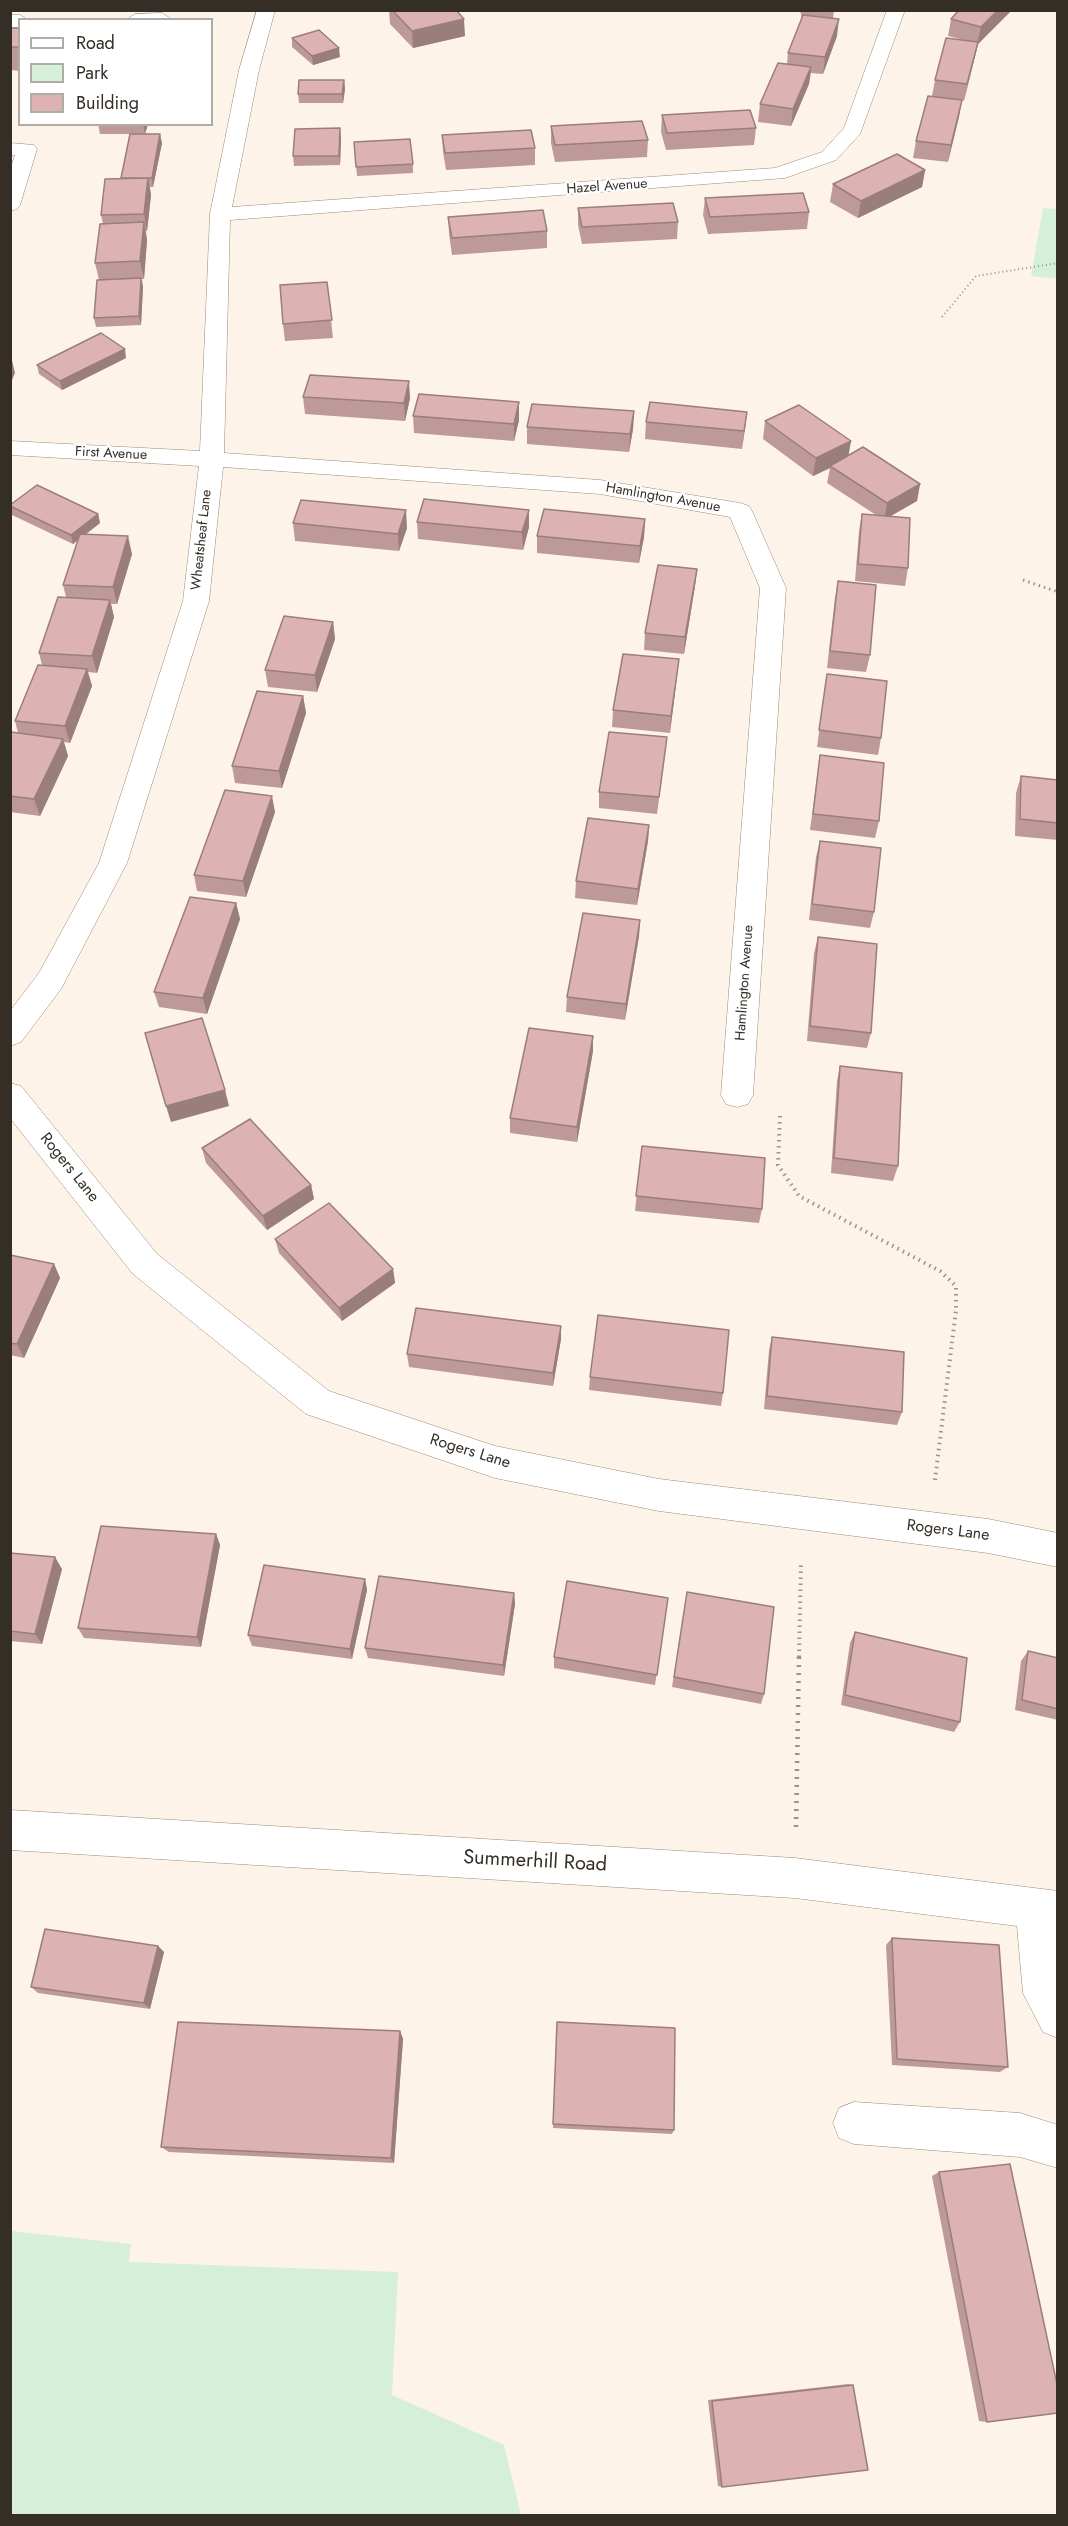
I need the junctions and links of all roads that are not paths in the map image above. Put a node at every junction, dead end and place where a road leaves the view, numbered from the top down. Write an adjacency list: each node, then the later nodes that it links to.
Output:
1 (266, 10): 5 (street, Wheatsheaf Lane)
2 (896, 10): 5 (street, Hazel Avenue)
3 (10, 149): 4 (street)
4 (10, 205)
5 (220, 214): 7 (street, Wheatsheaf Lane)
6 (10, 448): 7 (street, First Avenue)
7 (212, 459): 8 (street, Wheatsheaf Lane); 10 (street, Hamlington Avenue)
8 (10, 1034)
9 (10, 1095): 11 (street, Rogers Lane)
10 (737, 1095)
11 (1058, 1550)
12 (10, 1830): 13 (street, Summerhill Road)
13 (1046, 1909): 14 (street)
14 (1058, 2017)
15 (854, 2123): 16 (street)
16 (1058, 2147)

